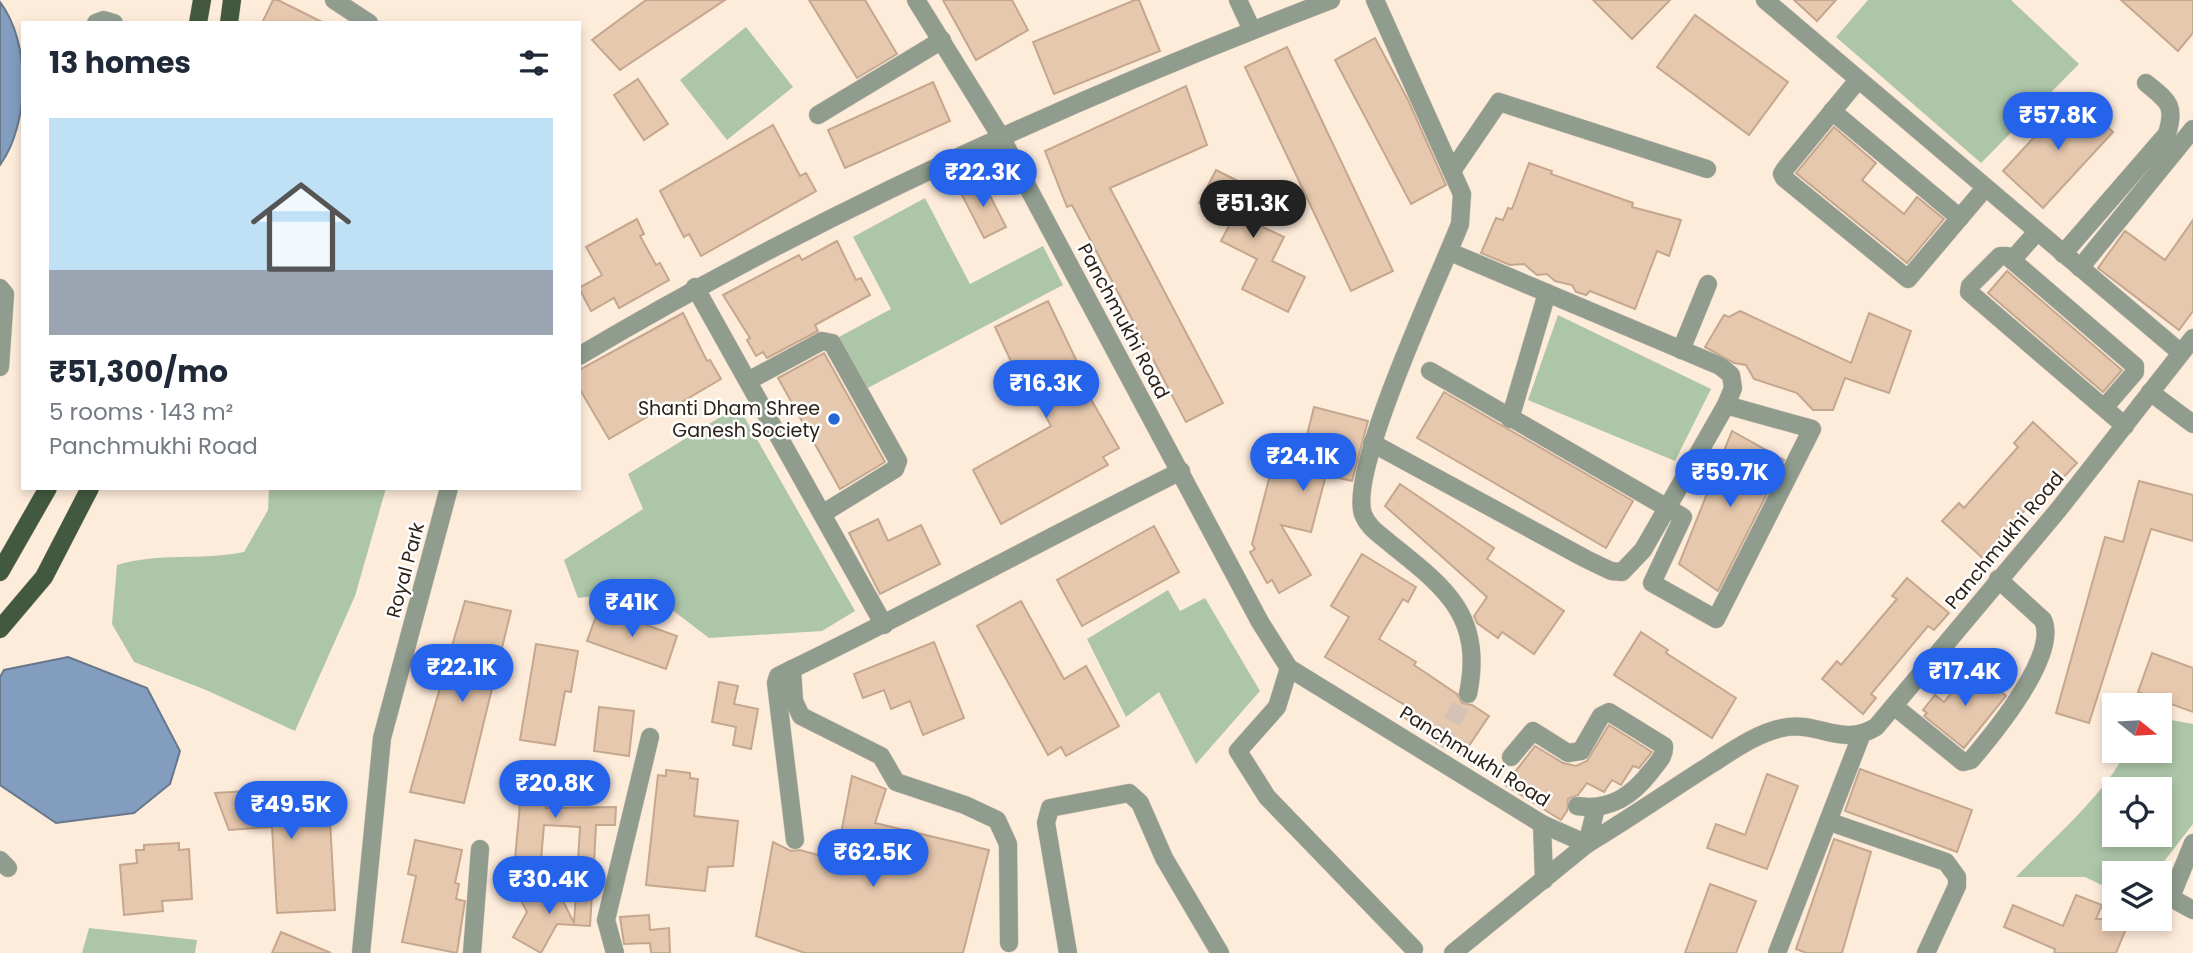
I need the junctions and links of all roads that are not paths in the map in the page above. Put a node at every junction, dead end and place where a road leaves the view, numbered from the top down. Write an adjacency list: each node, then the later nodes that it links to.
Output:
1 (202, 0): 9 (main road)
2 (232, 0): 10 (main road)
3 (334, 0): 11 (street)
4 (916, 0): 13 (street, Panchmukhi Road)
5 (1238, 0): 12 (street)
6 (1331, 0): 12 (street)
7 (1375, 0): 21 (street)
8 (1765, 0): 14 (street)
9 (198, 21)
10 (229, 21)
11 (366, 21)
12 (1252, 30): 19 (street)
13 (942, 40): 17 (street); 19 (street, Panchmukhi Road)
14 (1858, 80): 16 (street); 22 (street)
15 (2146, 83): 26 (street)
16 (1832, 111): 23 (street); 23 (street)
17 (818, 115)
18 (2193, 129): 28 (street)
19 (1002, 136): 30 (street); 49 (street, Panchmukhi Road)
20 (1707, 169): 21 (street)
21 (1452, 171): 25 (street)
22 (1985, 188): 23 (street); 24 (street)
23 (1960, 218)
24 (2036, 232): 26 (street); 27 (street)
25 (1450, 252): 32 (street); 48 (street)
26 (2063, 254): 28 (street)
27 (2012, 260): 44 (street); 44 (street)
28 (2080, 268): 36 (street)
29 (1708, 284): 35 (street)
30 (695, 287): 37 (street); 41 (street)
31 (0, 288): 33 (street)
32 (1547, 293): 35 (street); 45 (street)
33 (1, 335): 38 (street)
34 (2193, 338): 36 (street, Panchmukhi Road)
35 (1681, 350): 43 (street)
36 (2181, 353): 42 (street, Panchmukhi Road)
37 (581, 355)
38 (0, 360): 39 (street)
39 (0, 367)
40 (1430, 371): 45 (street)
41 (748, 381): 54 (street); 54 (street)
42 (2150, 393): 46 (street); 47 (street, Panchmukhi Road)
43 (1726, 405): 53 (street); 53 (street)
44 (2104, 408): 47 (street)
45 (1510, 419): 53 (street)
46 (2193, 424)
47 (2125, 426): 56 (street, Panchmukhi Road)
48 (1372, 443): 53 (street); 61 (street)
49 (1181, 471): 57 (street); 59 (street, Panchmukhi Road)
50 (47, 490): 55 (main road)
51 (89, 490): 58 (main road)
52 (448, 490): 78 (street, Royal Park)
53 (1667, 509)
54 (822, 514): 57 (street)
55 (0, 572)
56 (1998, 579): 62 (street, Panchmukhi Road); 62 (street)
57 (884, 625): 60 (street)
58 (1, 627)
59 (1289, 668): 69 (street, Panchmukhi Road); 77 (street)
60 (792, 669): 70 (street); 76 (street)
61 (1468, 694)
62 (1894, 706): 63 (street, Panchmukhi Road)
63 (1861, 736): 68 (street); 72 (street)
64 (650, 737): 80 (street)
65 (1511, 757): 67 (street)
66 (1577, 806): 67 (street)
67 (1596, 808): 72 (street)
68 (1830, 822): 84 (street); 85 (street)
69 (1542, 824): 72 (street, Panchmukhi Road); 74 (street)
70 (795, 841)
71 (2193, 843): 75 (street)
72 (1587, 844): 74 (street)
73 (480, 849): 79 (street)
74 (1544, 880): 83 (street)
75 (2193, 910)
76 (1009, 943)
77 (1414, 949)
78 (361, 953)
79 (472, 953)
80 (615, 953)
81 (1068, 953): 82 (street)
82 (1220, 953)
83 (1453, 953)
84 (1777, 953)
85 (1927, 953)

